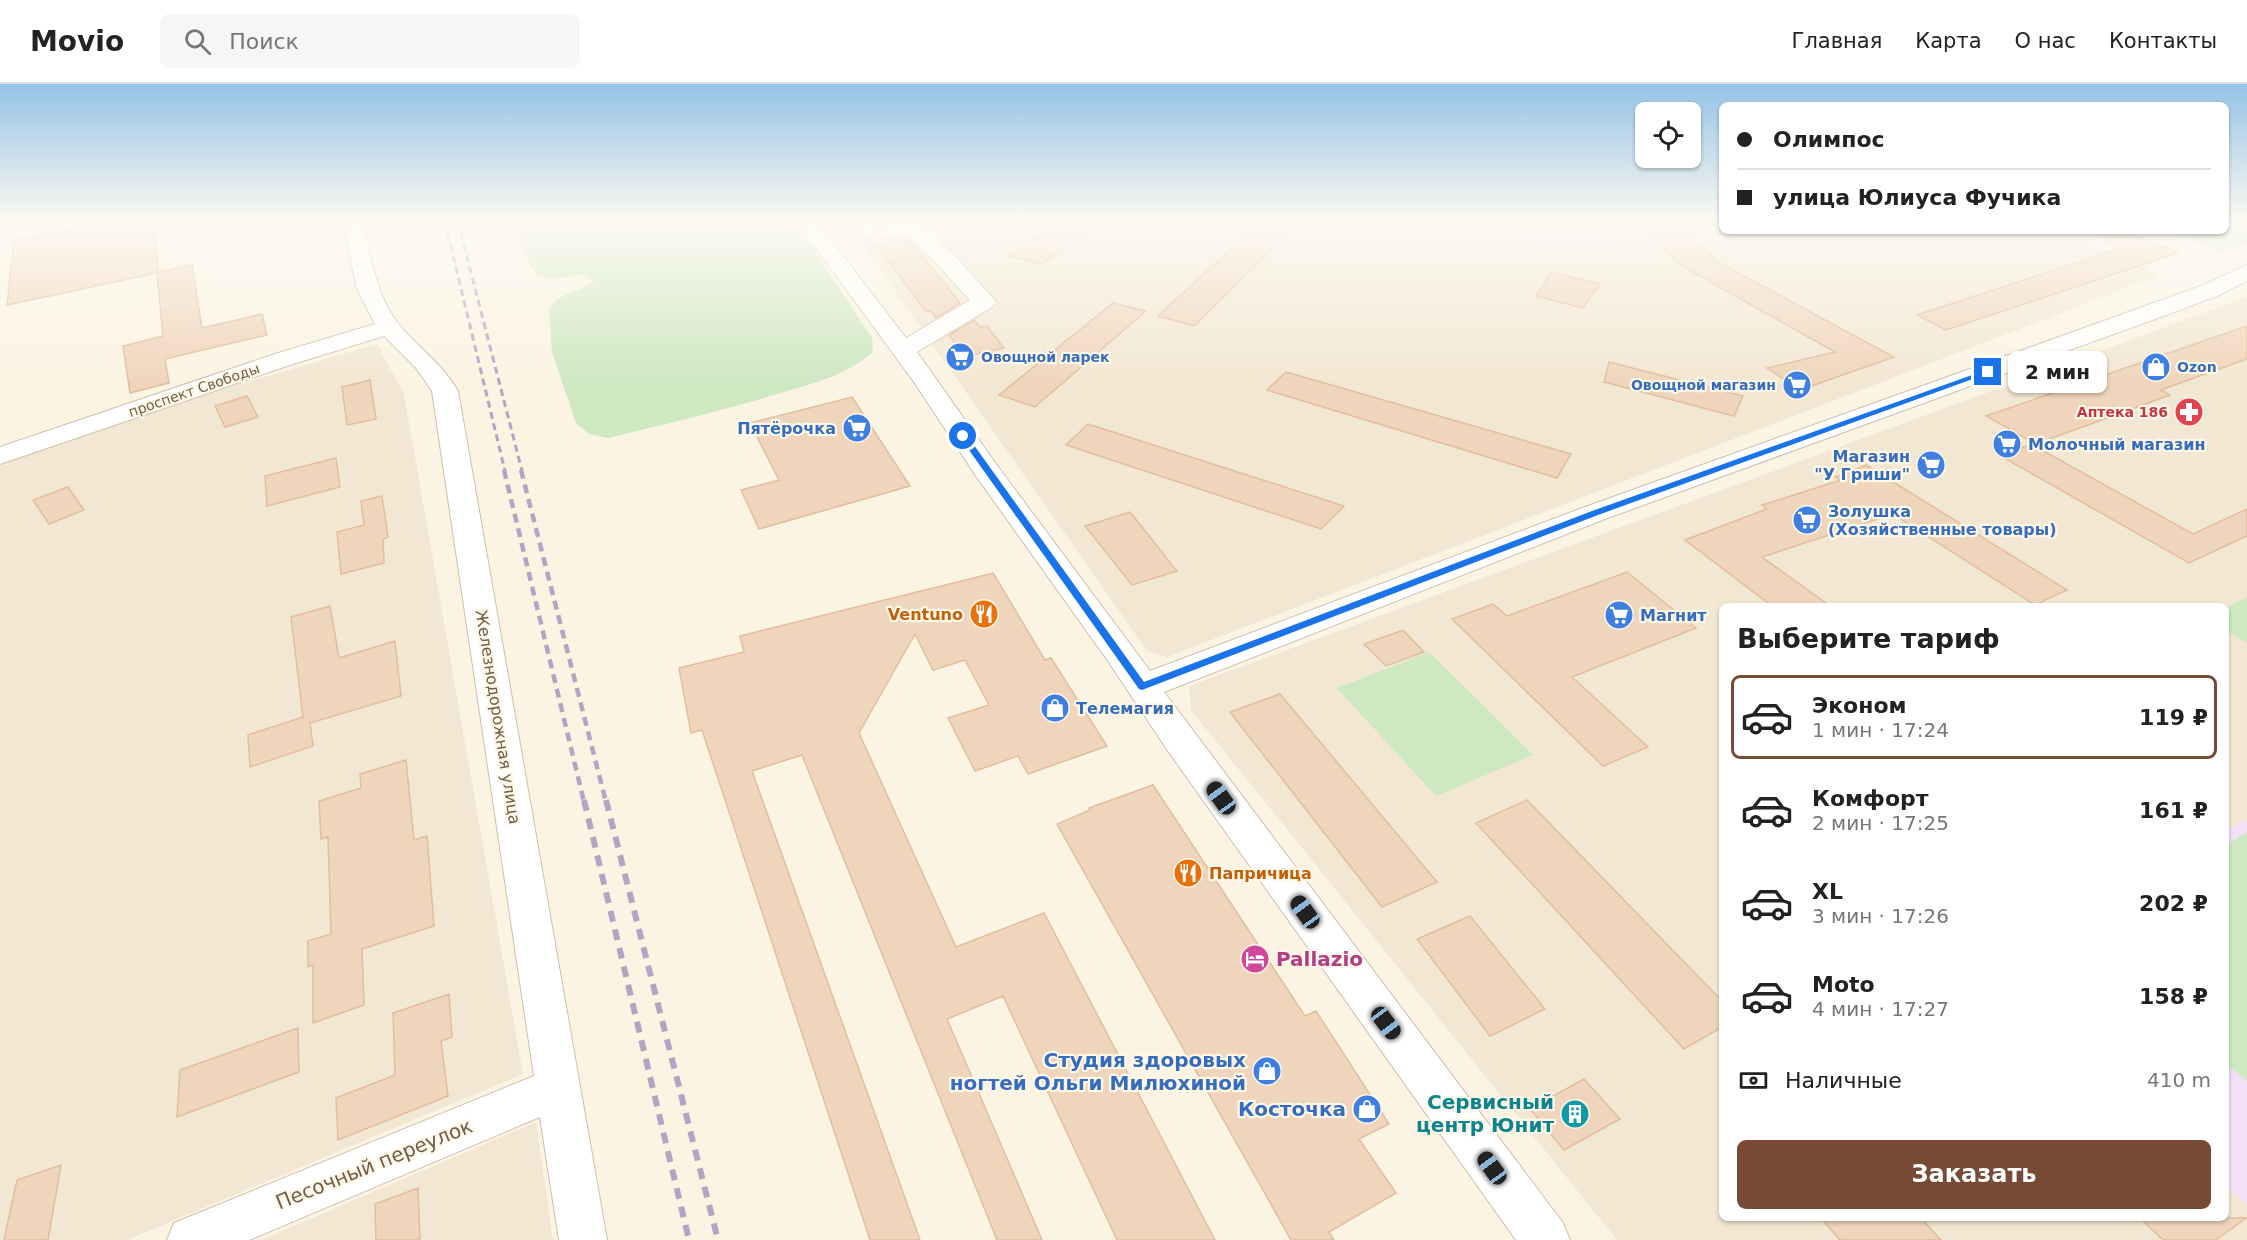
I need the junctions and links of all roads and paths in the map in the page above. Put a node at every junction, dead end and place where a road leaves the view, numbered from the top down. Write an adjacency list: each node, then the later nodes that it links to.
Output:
1 (364, 276): 5 (street, Железнодорожная улица)
2 (848, 276): 6 (street)
3 (960, 276): 6 (street)
4 (2238, 276): 8 (street)
5 (389, 327): 7 (street, проспект Свободы); 9 (street, Железнодорожная улица)
6 (903, 350): 8 (street)
7 (0, 456)
8 (1142, 687): 12 (street)
9 (558, 1089): 10 (street, Песочный переулок); 11 (street, Железнодорожная улица)
10 (191, 1240)
11 (583, 1240)
12 (1546, 1240)

